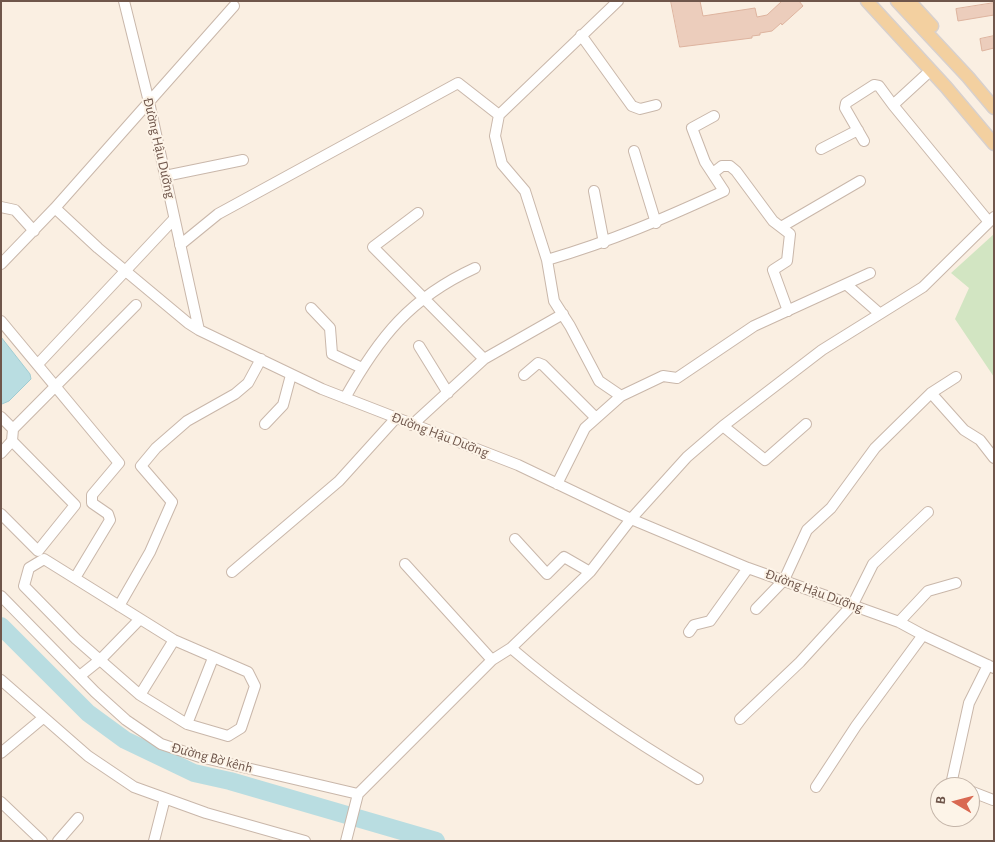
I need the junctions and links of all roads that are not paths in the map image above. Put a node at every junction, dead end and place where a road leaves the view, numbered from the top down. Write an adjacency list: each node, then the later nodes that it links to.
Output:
1 (124, 1): 10 (street, Đường Hậu Dưỡng)
2 (618, 1): 7 (street)
3 (867, 1): 8 (main road)
4 (897, 1): 13 (main road)
5 (910, 1): 9 (main road)
6 (234, 6): 10 (street)
7 (581, 35): 12 (street); 14 (street)
8 (930, 71): 11 (street); 18 (main road)
9 (994, 95)
10 (149, 102): 23 (street, Đường Hậu Dưỡng); 27 (street)
11 (893, 104): 16 (street); 30 (street)
12 (656, 106)
13 (994, 108)
14 (499, 115): 35 (street); 36 (street)
15 (714, 116): 22 (street)
16 (858, 130): 17 (street); 19 (street)
17 (864, 141)
18 (994, 144)
19 (821, 149)
20 (634, 151): 31 (street)
21 (243, 160): 23 (street)
22 (713, 173): 31 (street); 32 (street)
23 (165, 176): 29 (street, Đường Hậu Dưỡng)
24 (860, 181): 32 (street)
25 (594, 191): 34 (street)
26 (1, 207): 33 (street)
27 (55, 208): 33 (street); 39 (street)
28 (418, 212): 42 (street)
29 (174, 218): 35 (street, Đường Hậu Dưỡng); 39 (street)
30 (991, 220): 47 (street)
31 (656, 222): 34 (street)
32 (781, 228): 45 (street)
33 (34, 231): 37 (street)
34 (604, 243): 36 (street)
35 (180, 245): 49 (street, Đường Hậu Dưỡng)
36 (547, 260): 46 (street)
37 (1, 264)
38 (475, 268): 42 (street)
39 (124, 270): 49 (street); 53 (street)
40 (870, 273): 41 (street)
41 (847, 285): 45 (street); 47 (street)
42 (424, 298): 52 (street); 54 (street)
43 (136, 305): 58 (street)
44 (311, 308): 54 (street)
45 (788, 312): 61 (street)
46 (563, 314): 52 (street); 61 (street)
47 (879, 314): 69 (street)
48 (1, 321): 53 (street)
49 (199, 330): 51 (street, Đường Hậu Dưỡng)
50 (419, 346): 59 (street)
51 (262, 359): 55 (street, Đường Hậu Dưỡng); 88 (street)
52 (484, 359): 59 (street)
53 (38, 364): 58 (street)
54 (362, 368): 62 (street)
55 (291, 375): 62 (street, Đường Hậu Dưỡng); 66 (street)
56 (524, 375): 65 (street)
57 (956, 378): 60 (street)
58 (57, 387): 70 (street); 83 (street)
59 (448, 392): 68 (street)
60 (931, 393): 73 (street); 84 (street)
61 (621, 396): 65 (street)
62 (345, 398): 64 (street, Đường Hậu Dưỡng)
63 (1, 417): 70 (street)
64 (396, 418): 68 (street, Đường Hậu Dưỡng); 81 (street)
65 (596, 418): 74 (street)
66 (266, 424)
67 (806, 424): 69 (street)
68 (412, 425): 74 (street, Đường Hậu Dưỡng)
69 (723, 426): 77 (street)
70 (13, 429): 71 (street)
71 (12, 441): 72 (street); 76 (street)
72 (1, 453)
73 (994, 458)
74 (557, 484): 77 (street, Đường Hậu Dưỡng)
75 (928, 512): 87 (street)
76 (1, 514)
77 (631, 519): 80 (street, Đường Hậu Dưỡng); 82 (street)
78 (515, 539): 82 (street)
79 (405, 564): 98 (street)
80 (748, 568): 84 (street, Đường Hậu Dưỡng); 92 (street)
81 (232, 572)
82 (590, 572): 95 (street)
83 (75, 578): 88 (street); 97 (street)
84 (784, 580): 87 (street, Đường Hậu Dưỡng); 89 (street)
85 (956, 583): 91 (street)
86 (1, 596): 100 (street, Đường Bờ kênh)
87 (853, 604): 91 (street, Đường Hậu Dưỡng); 104 (street)
88 (119, 606): 90 (street)
89 (756, 609)
90 (139, 620): 94 (street); 97 (street)
91 (899, 622): 93 (street, Đường Hậu Dưỡng)
92 (688, 632)
93 (922, 635): 99 (street, Đường Hậu Dưỡng); 109 (street)
94 (174, 640): 96 (street); 102 (street)
95 (511, 648): 98 (street); 108 (street)
96 (213, 658): 105 (street); 105 (street)
97 (101, 659): 100 (street); 102 (street)
98 (492, 660): 110 (street)
99 (991, 666): 107 (street)
100 (81, 675): 110 (street, Đường Bờ kênh)
101 (1, 680): 103 (street)
102 (140, 695): 105 (street)
103 (43, 718): 106 (street); 112 (street)
104 (740, 719)
105 (187, 724)
106 (1, 753)
107 (953, 777)
108 (698, 779)
109 (816, 787)
110 (358, 794): 121 (street)
111 (980, 795): 113 (street)
112 (165, 798): 116 (street); 119 (street)
113 (993, 800)
114 (1, 802): 117 (street)
115 (78, 818): 118 (street)
116 (267, 836): 120 (street)
117 (42, 841)
118 (58, 841)
119 (154, 841)
120 (305, 841)
121 (346, 841)

